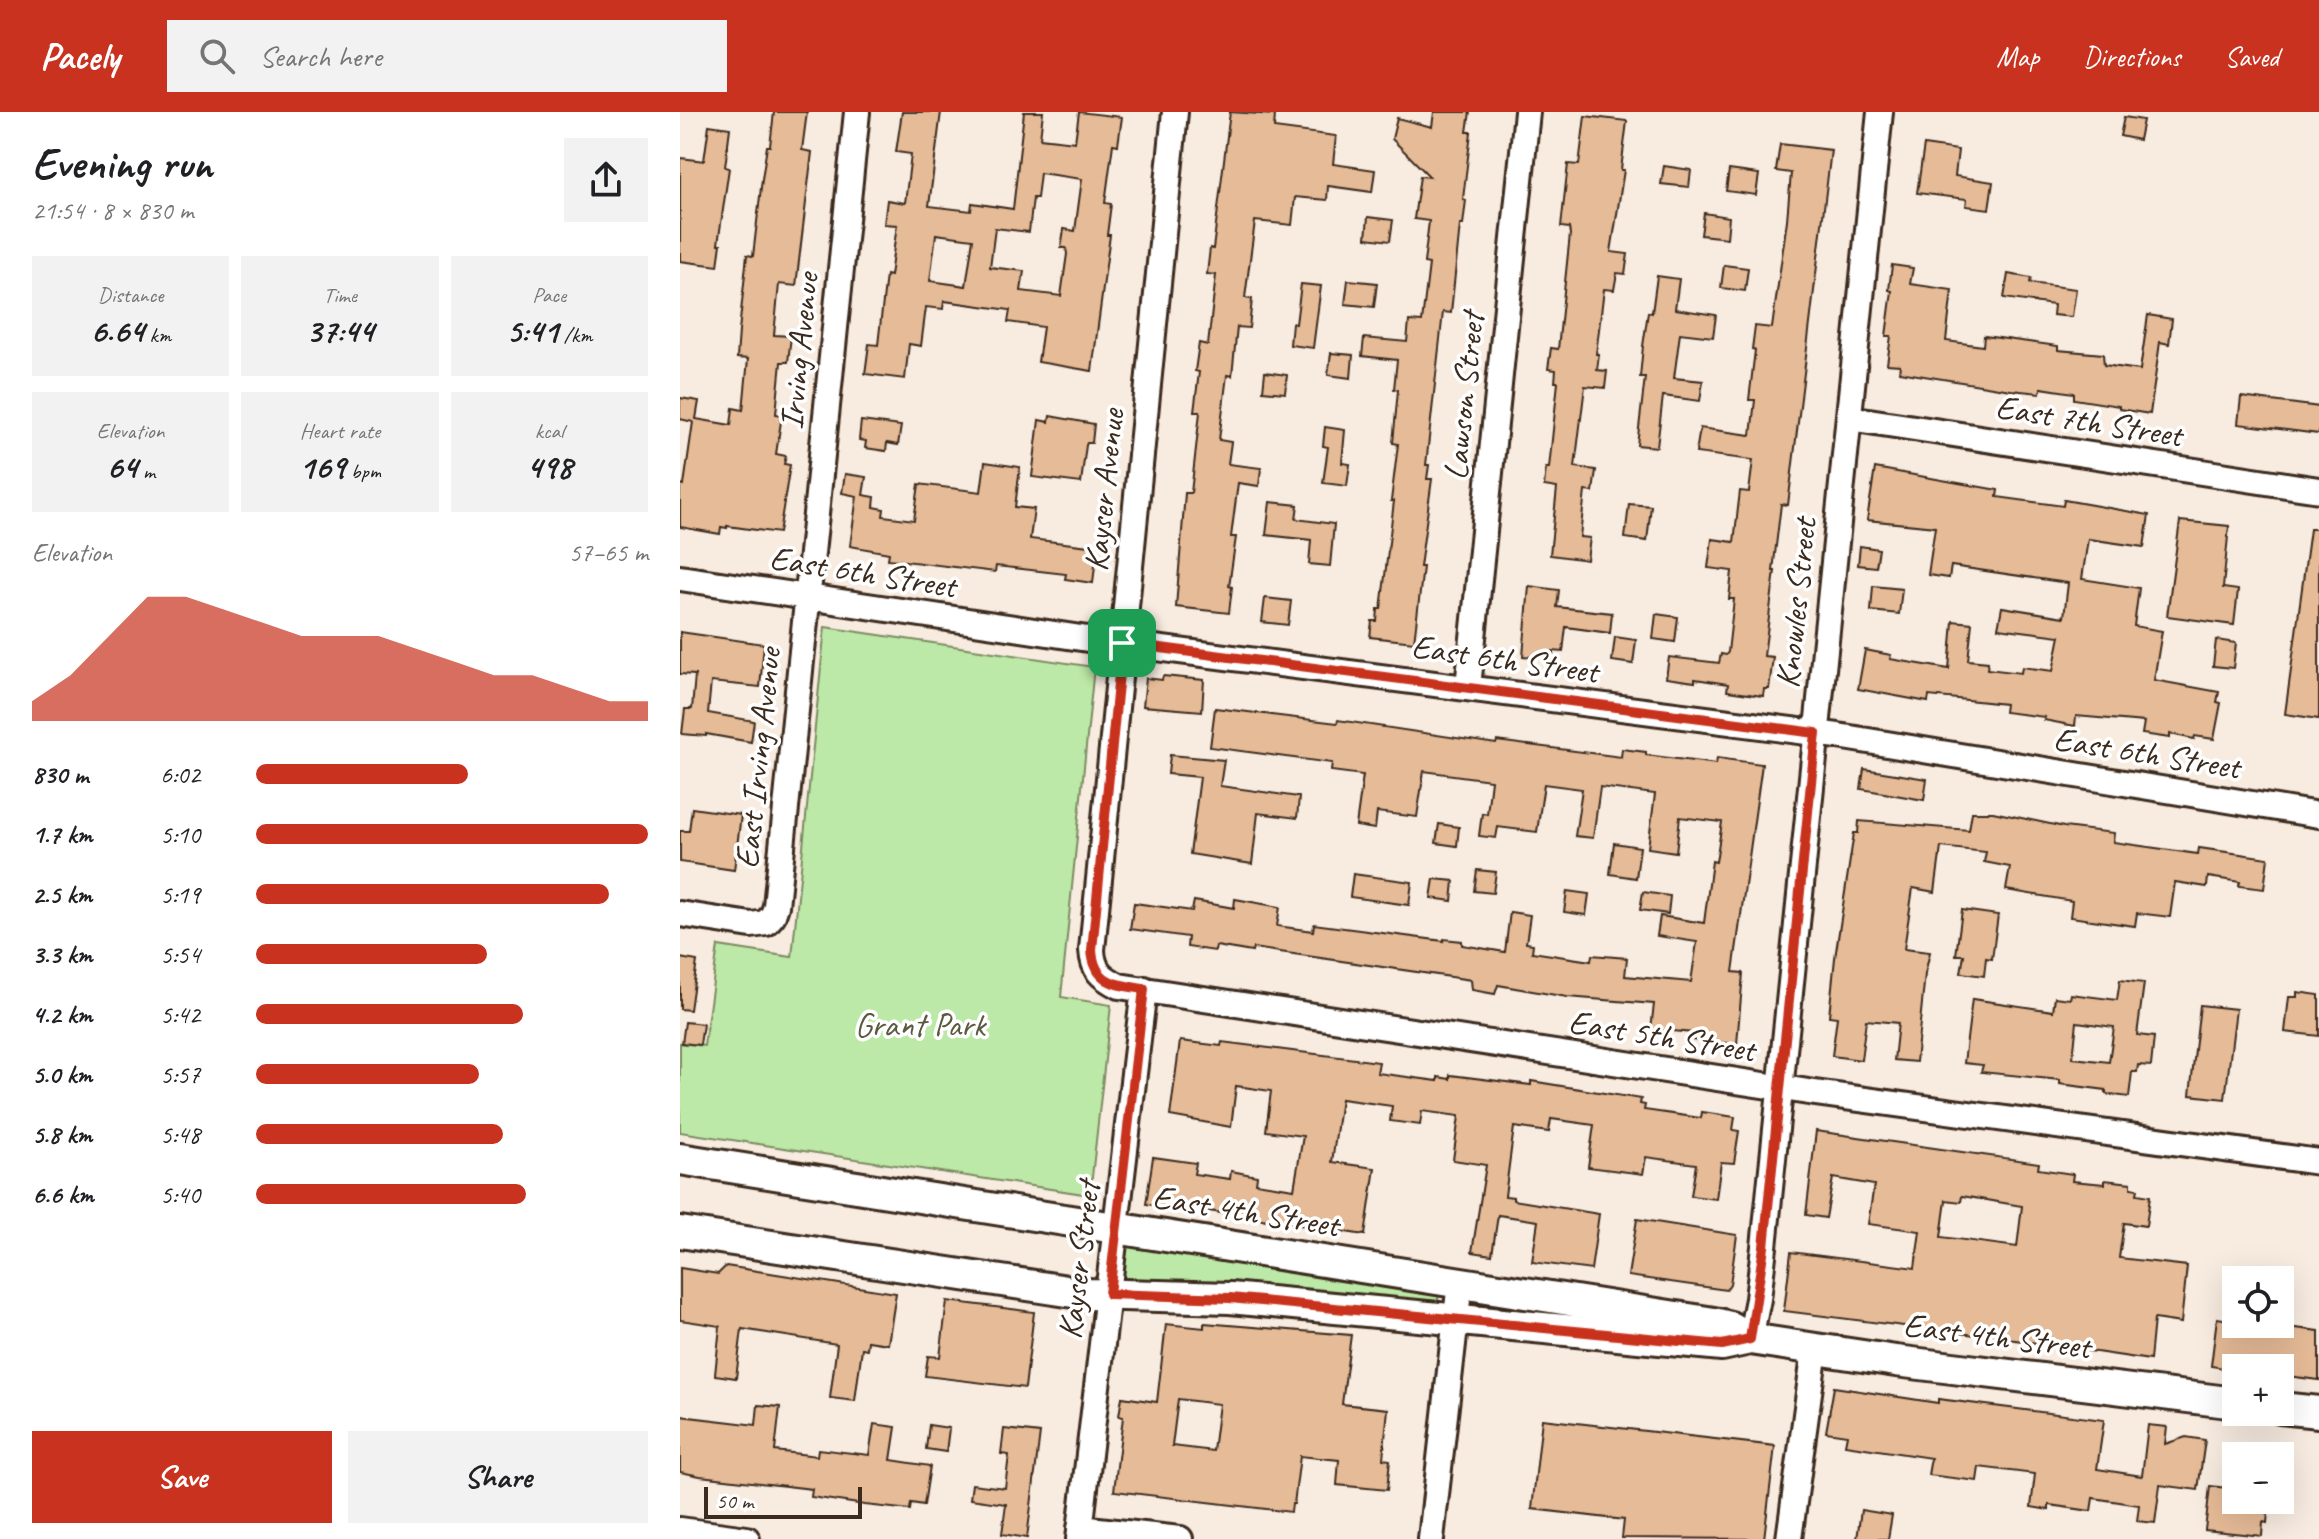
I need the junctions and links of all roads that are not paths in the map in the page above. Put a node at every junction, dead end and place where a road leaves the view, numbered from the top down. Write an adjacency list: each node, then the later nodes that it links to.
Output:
1 (857, 112): 8 (street, Irving Avenue)
2 (1175, 112): 9 (street, Kayser Avenue)
3 (1527, 112): 10 (street, Lawson Street)
4 (1880, 112): 5 (street, Knowles Street)
5 (1849, 418): 6 (street, East 7th Street); 11 (street, Knowles Street)
6 (2319, 490)
7 (680, 578): 8 (street, East 6th Street)
8 (807, 597): 9 (street, East 6th Street); 13 (street, East Irving Avenue)
9 (1122, 643): 10 (street, East 6th Street); 14 (street, Kayser Avenue)
10 (1468, 687): 11 (street, East 6th Street)
11 (1816, 733): 12 (street, East 6th Street); 16 (street, Knowles Street)
12 (2319, 815)
13 (680, 914)
14 (1095, 969): 15 (street, East 5th Street)
15 (1144, 989): 16 (street, East 5th Street); 19 (street, Kayser Street)
16 (1780, 1088): 18 (street, East 5th Street); 24 (street, Knowles Street)
17 (680, 1159): 19 (street, East 4th Street)
18 (2319, 1162)
19 (1116, 1228): 21 (street, East 4th Street); 22 (street, Kayser Street)
20 (680, 1232): 22 (street, East 4th Street)
21 (1460, 1282): 23 (street); 24 (street, East 4th Street)
22 (1109, 1294): 23 (street, East 4th Street); 30 (street, Kayser Street)
23 (1456, 1319): 24 (street, East 4th Street); 33 (street)
24 (1750, 1339): 25 (street, East 4th Street)
25 (1815, 1349): 26 (street, East 4th Street); 34 (street)
26 (2222, 1401)
27 (2294, 1409): 28 (street)
28 (2319, 1412)
29 (680, 1530): 31 (street)
30 (1080, 1533): 32 (street)
31 (747, 1539)
32 (1180, 1539)
33 (1431, 1539)
34 (1789, 1539)

